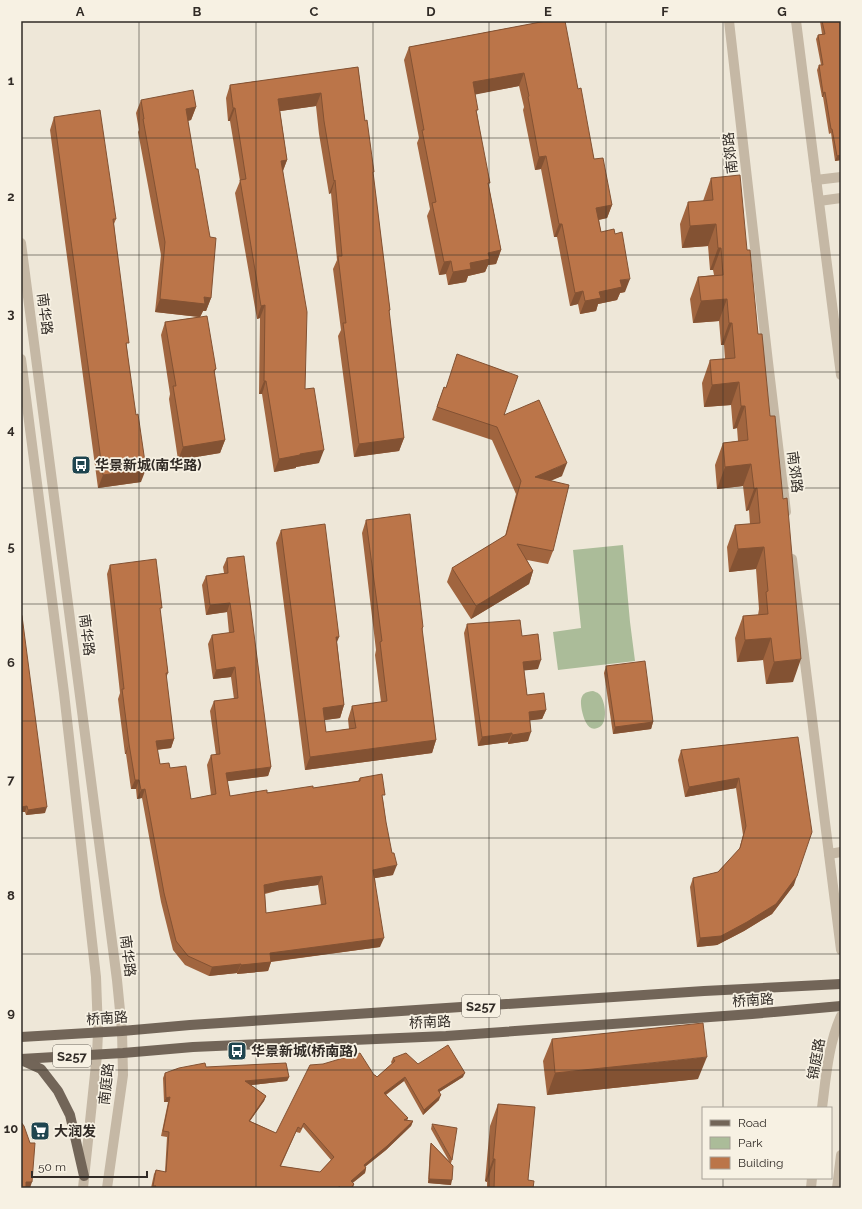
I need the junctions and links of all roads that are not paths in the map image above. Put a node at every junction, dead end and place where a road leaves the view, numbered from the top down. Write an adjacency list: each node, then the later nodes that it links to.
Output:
1 (729, 21): 11 (street, 南郊路)
2 (796, 21): 4 (street)
3 (841, 177): 4 (street)
4 (816, 180): 6 (street)
5 (841, 198): 6 (street)
6 (819, 201): 10 (street)
7 (21, 245): 8 (street, 南华路)
8 (22, 263): 19 (street, 南华路)
9 (21, 359): 20 (street)
10 (841, 375)
11 (787, 520)
12 (791, 552): 14 (street)
13 (841, 852): 14 (street)
14 (828, 854): 15 (street)
15 (841, 950)
16 (841, 984): 19 (main road, 桥南路 / S257)
17 (841, 1006): 22 (main road, 桥南路 / S257)
18 (841, 1016): 25 (street, 锦庭路)
19 (122, 1031): 20 (main road, 桥南路 / S257); 22 (street, 南庭路)
20 (98, 1032): 21 (main road, 桥南路 / S257); 23 (street, 南庭路)
21 (21, 1037)
22 (123, 1053): 23 (main road, 桥南路 / S257); 29 (street, 南庭路)
23 (97, 1055): 24 (main road, 桥南路 / S257); 27 (street, 南庭路)
24 (21, 1060): 27 (main road)
25 (822, 1107)
26 (841, 1155): 30 (street)
27 (84, 1176): 28 (street, 南庭路)
28 (83, 1188)
29 (107, 1188)
30 (837, 1188)

